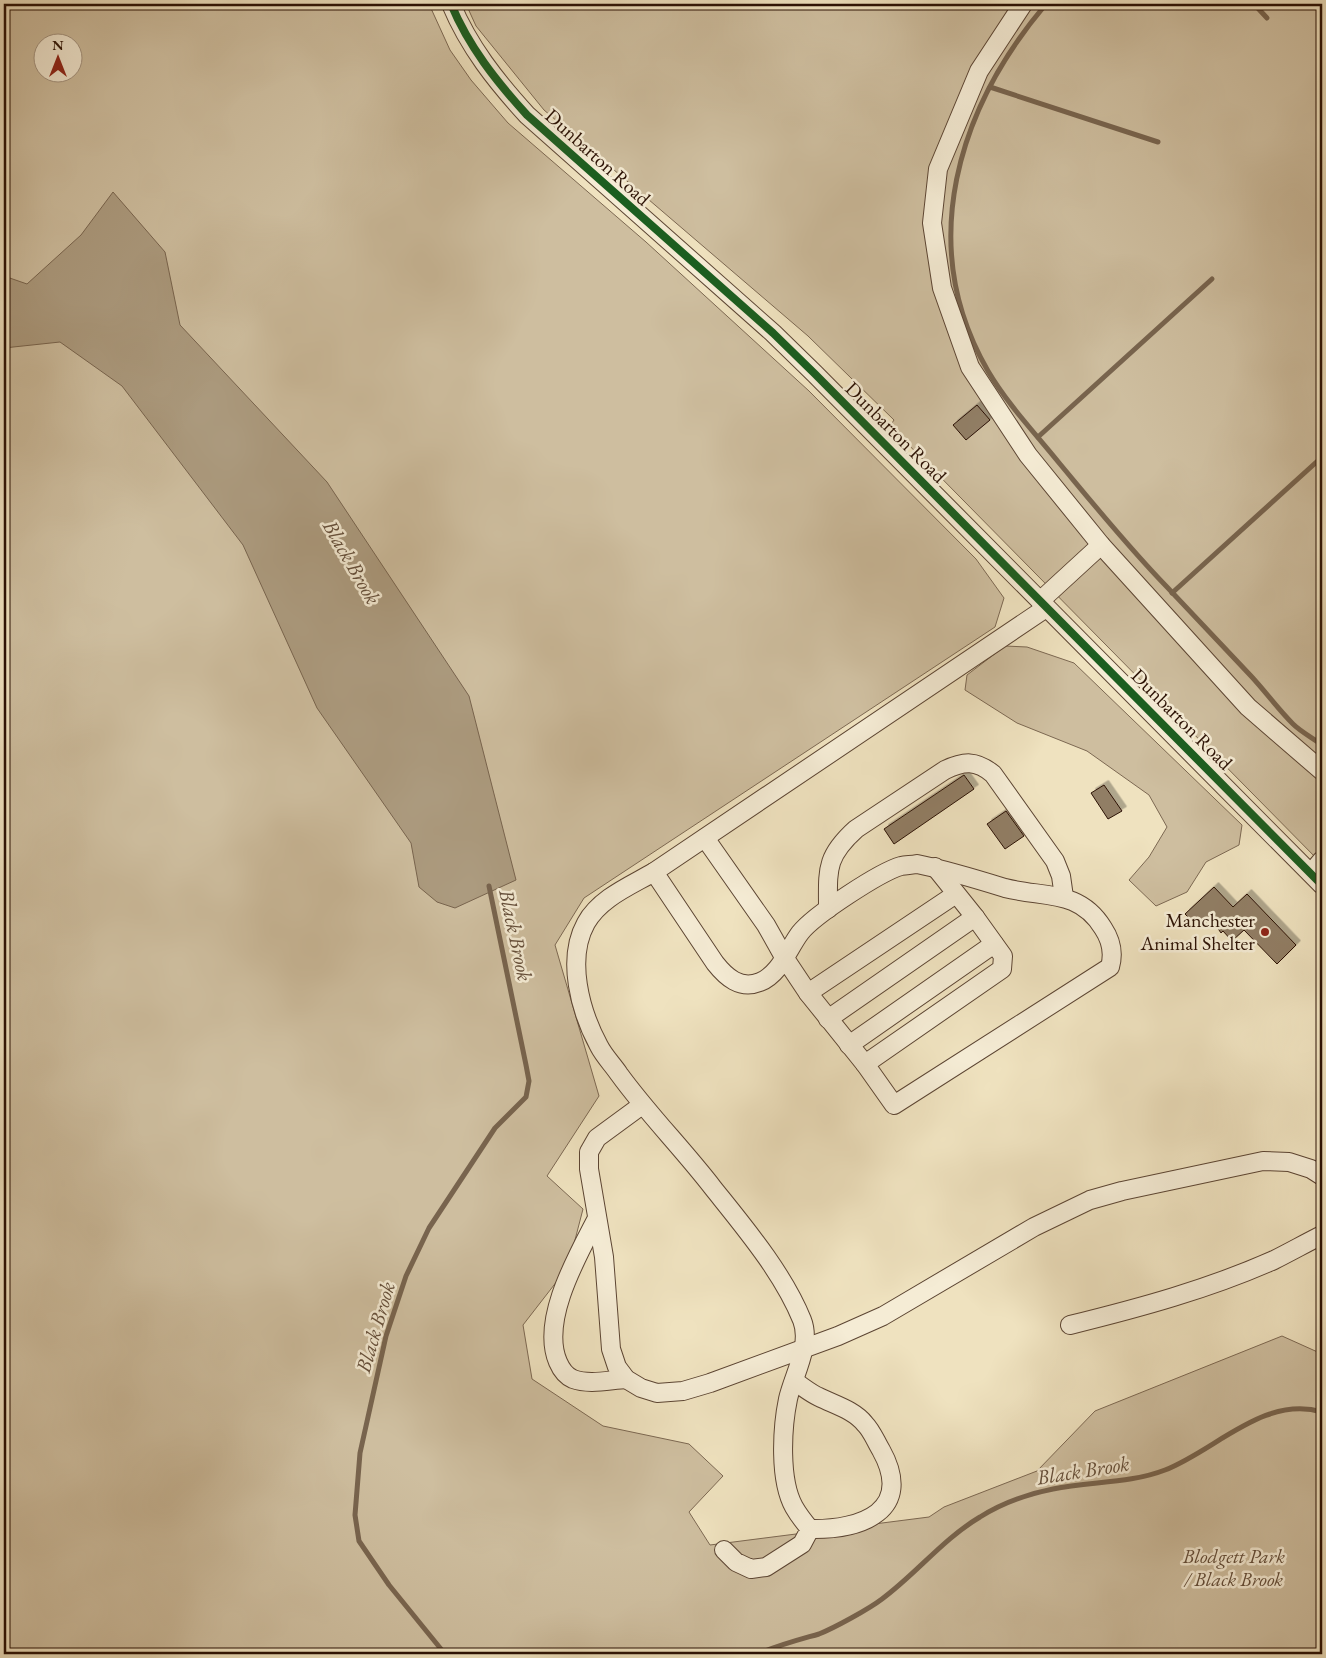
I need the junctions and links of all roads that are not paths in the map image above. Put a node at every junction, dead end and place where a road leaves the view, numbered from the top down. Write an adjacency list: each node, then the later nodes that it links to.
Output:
1 (451, 4): 4 (street, Dunbarton Road)
2 (1023, 4): 3 (street)
3 (1102, 545): 4 (street); 5 (street)
4 (1043, 604): 6 (street); 9 (street, Dunbarton Road)
5 (1322, 771)
6 (705, 838): 8 (street); 15 (street)
7 (935, 868): 10 (street); 11 (street); 12 (street)
8 (654, 872): 15 (street); 20 (street)
9 (1318, 872)
10 (956, 894): 13 (street); 16 (street)
11 (1064, 898): 12 (street); 19 (street)
12 (828, 909): 15 (street)
13 (975, 917): 14 (street); 17 (street)
14 (994, 944): 18 (street); 19 (street)
15 (784, 958): 16 (street)
16 (808, 993): 17 (street)
17 (828, 1018): 18 (street)
18 (849, 1045): 19 (street)
19 (865, 1064)
20 (642, 1105): 22 (street); 25 (street)
21 (1322, 1176): 25 (street)
22 (597, 1218): 26 (street); 26 (street)
23 (1322, 1236): 24 (street)
24 (1070, 1325)
25 (804, 1349): 26 (street); 27 (street)
26 (626, 1379)
27 (794, 1381): 28 (street); 28 (street)
28 (810, 1529): 29 (street)
29 (724, 1550)

